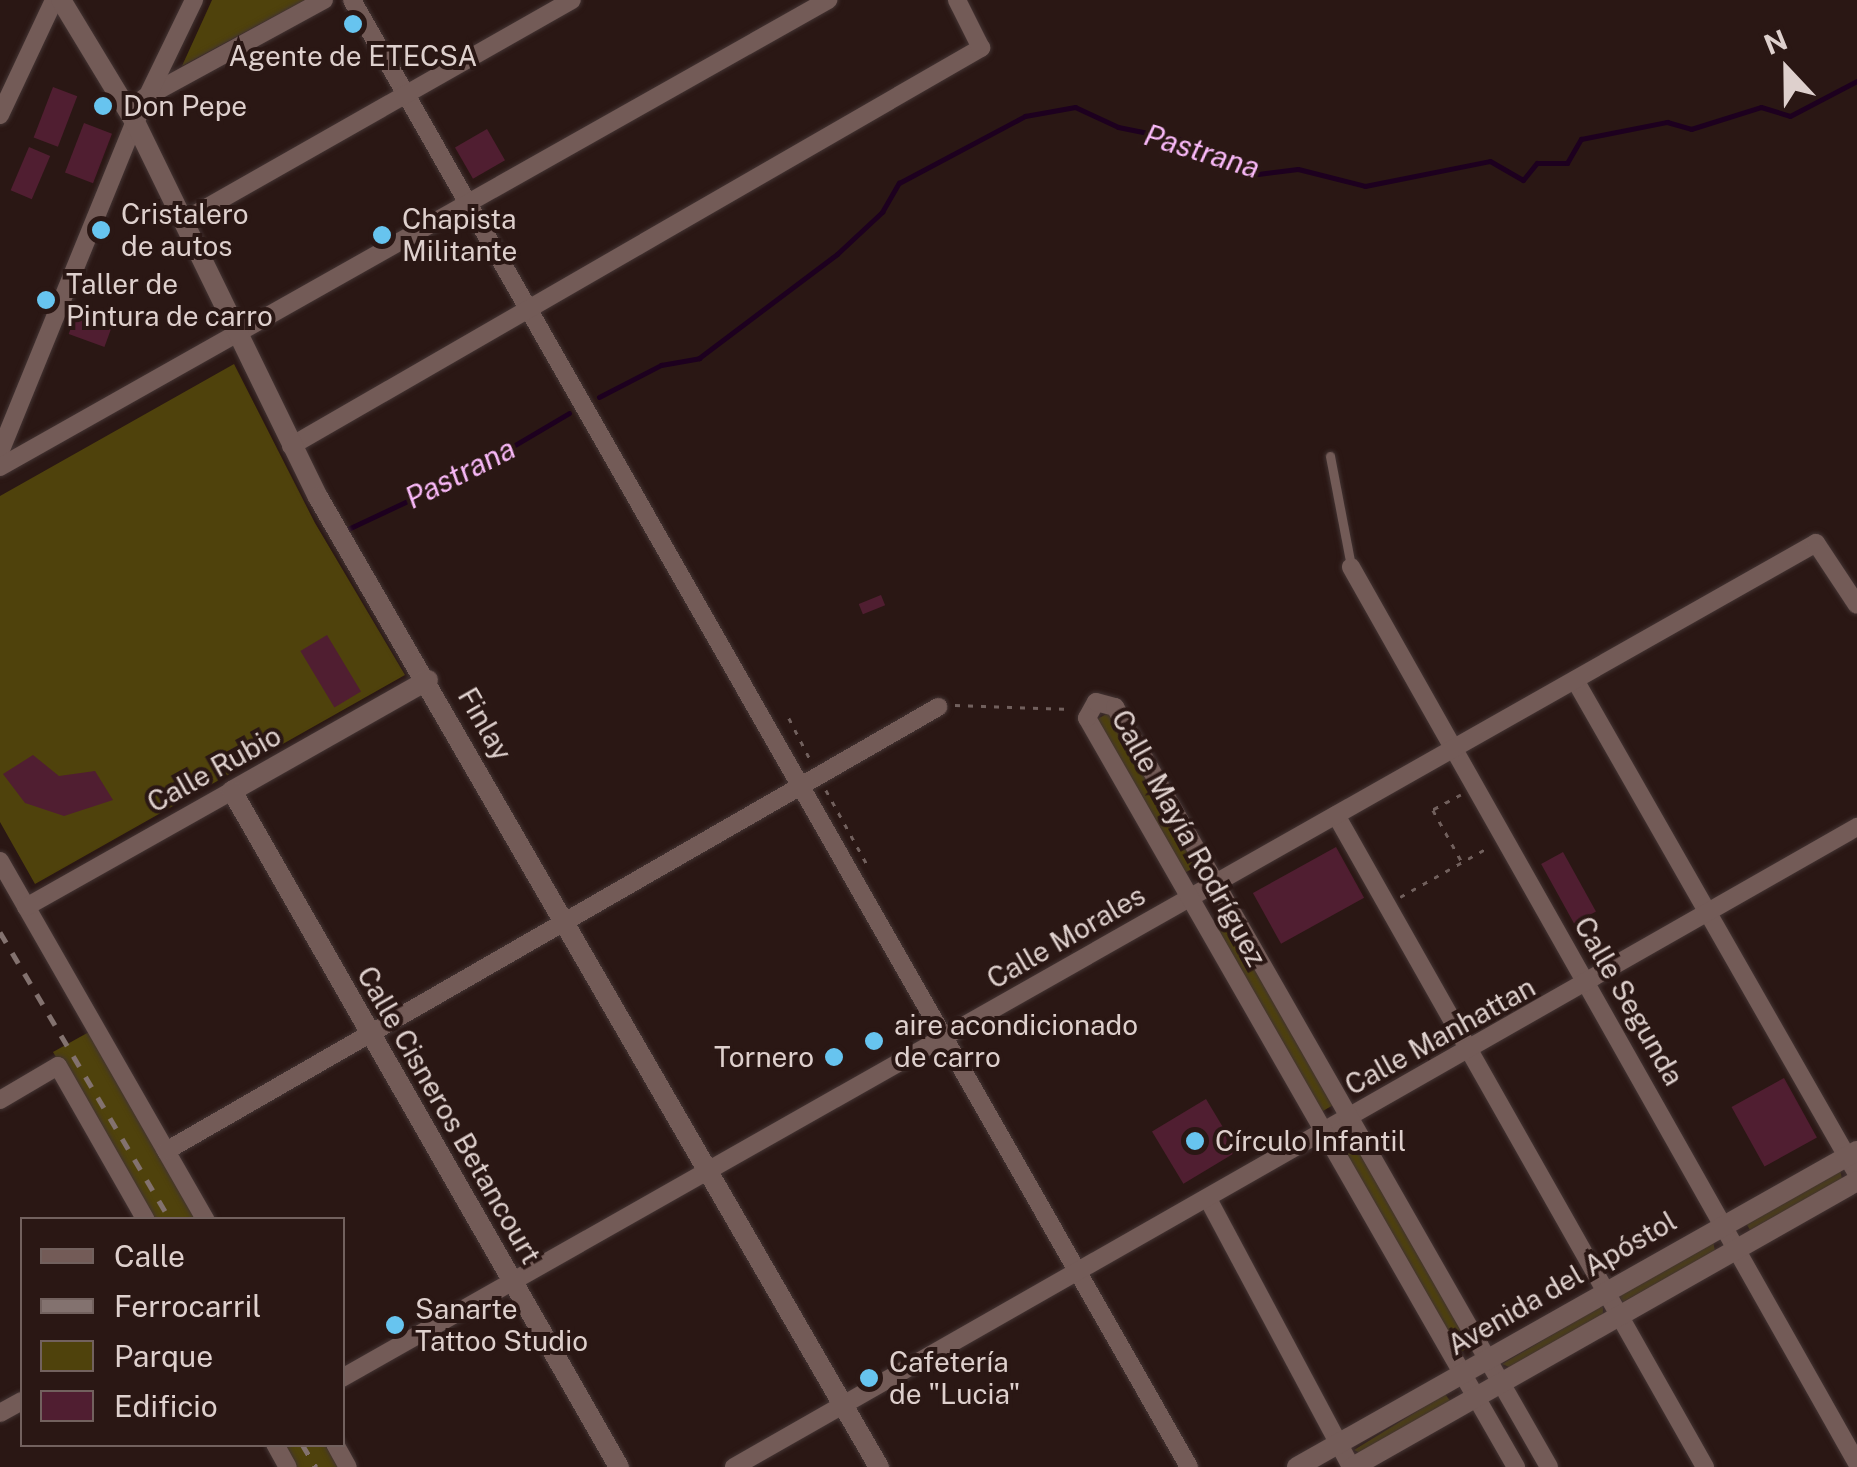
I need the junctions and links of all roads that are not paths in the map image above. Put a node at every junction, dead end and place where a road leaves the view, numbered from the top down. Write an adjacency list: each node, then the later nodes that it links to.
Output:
1 (58, 0): 9 (street, Finlay); 10 (street)
2 (194, 0): 9 (street)
3 (324, 0): 9 (street)
4 (352, 0): 8 (street)
5 (572, 0): 8 (street)
6 (828, 0): 11 (street)
7 (957, 0): 13 (street)
8 (404, 95): 11 (street); 12 (street)
9 (136, 108): 12 (street, Finlay); 16 (street)
10 (0, 114)
11 (468, 203): 13 (street); 14 (street)
12 (183, 220): 14 (street, Finlay)
13 (532, 312): 15 (street); 25 (street)
14 (240, 338): 15 (street, Finlay); 18 (street)
15 (291, 446): 21 (street, Finlay)
16 (0, 452)
17 (1330, 456): 19 (lane)
18 (0, 467)
19 (1351, 567): 24 (street, Calle Segunda)
20 (1857, 605): 22 (street, Calle Morales)
21 (428, 680): 26 (street, Calle Rubio); 34 (street, Finlay)
22 (1575, 680): 24 (street, Calle Morales); 33 (street)
23 (938, 707): 25 (street)
24 (1454, 749): 27 (street, Calle Morales); 35 (street, Calle Segunda)
25 (803, 785): 34 (street); 37 (street)
26 (232, 790): 32 (street, Calle Rubio); 36 (street, Calle Cisneros Betancourt)
27 (1336, 815): 30 (street, Calle Morales); 38 (street)
28 (1857, 827): 33 (street, Calle Manhattan)
29 (0, 862): 32 (street)
30 (1216, 883): 31 (street, Calle Morales); 31 (street, Calle Mayía Rodríguez); 40 (street, Calle Mayía Rodríguez)
31 (1190, 898): 37 (street, Calle Morales); 41 (street, Calle Mayía Rodríguez)
32 (26, 906): 42 (street)
33 (1709, 915): 35 (street, Calle Manhattan); 43 (street)
34 (566, 921): 36 (street); 44 (street, Finlay)
35 (1588, 986): 38 (street, Calle Manhattan); 49 (street, Calle Segunda)
36 (370, 1033): 42 (street); 52 (street, Calle Cisneros Betancourt)
37 (944, 1037): 44 (street, Calle Morales); 51 (street)
38 (1467, 1053): 40 (street, Calle Manhattan); 53 (street)
39 (0, 1100): 47 (street)
40 (1350, 1118): 41 (street, Calle Manhattan); 55 (street, Calle Mayía Rodríguez)
41 (1324, 1133): 46 (street, Calle Manhattan); 56 (street, Calle Mayía Rodríguez)
42 (166, 1151): 48 (street)
43 (1853, 1160): 49 (street, Avenida del Apóstol)
44 (709, 1170): 52 (street, Calle Morales); 60 (street, Finlay)
45 (1857, 1182): 50 (street, Avenida del Apóstol)
46 (1208, 1200): 51 (street, Calle Manhattan); 61 (street)
47 (144, 1217)
48 (204, 1217)
49 (1725, 1222): 50 (street, Calle Segunda); 53 (street, Avenida del Apóstol)
50 (1739, 1246): 54 (street, Avenida del Apóstol); 62 (street, Calle Segunda)
51 (1078, 1273): 60 (street, Calle Manhattan); 66 (street)
52 (512, 1282): 57 (street, Calle Morales); 63 (street, Calle Cisneros Betancourt)
53 (1602, 1291): 54 (street); 55 (street, Avenida del Apóstol)
54 (1616, 1318): 58 (street, Avenida del Apóstol); 71 (street)
55 (1486, 1357): 56 (street, Avenida del Apóstol); 58 (street, Calle Mayía Rodríguez)
56 (1461, 1371): 59 (street, Calle Mayía Rodríguez); 61 (street, Avenida del Apóstol)
57 (345, 1376)
58 (1501, 1383): 59 (street, Avenida del Apóstol); 70 (street, Calle Mayía Rodríguez)
59 (1476, 1397): 68 (street, Avenida del Apóstol); 69 (street, Calle Mayía Rodríguez)
60 (844, 1405): 64 (street, Calle Manhattan); 65 (street, Finlay)
61 (1338, 1443): 67 (street, Avenida del Apóstol); 68 (street)
62 (1857, 1463)
63 (618, 1467)
64 (734, 1467)
65 (880, 1467)
66 (1188, 1467)
67 (1296, 1467)
68 (1352, 1467)
69 (1516, 1467)
70 (1548, 1467)
71 (1705, 1467)

